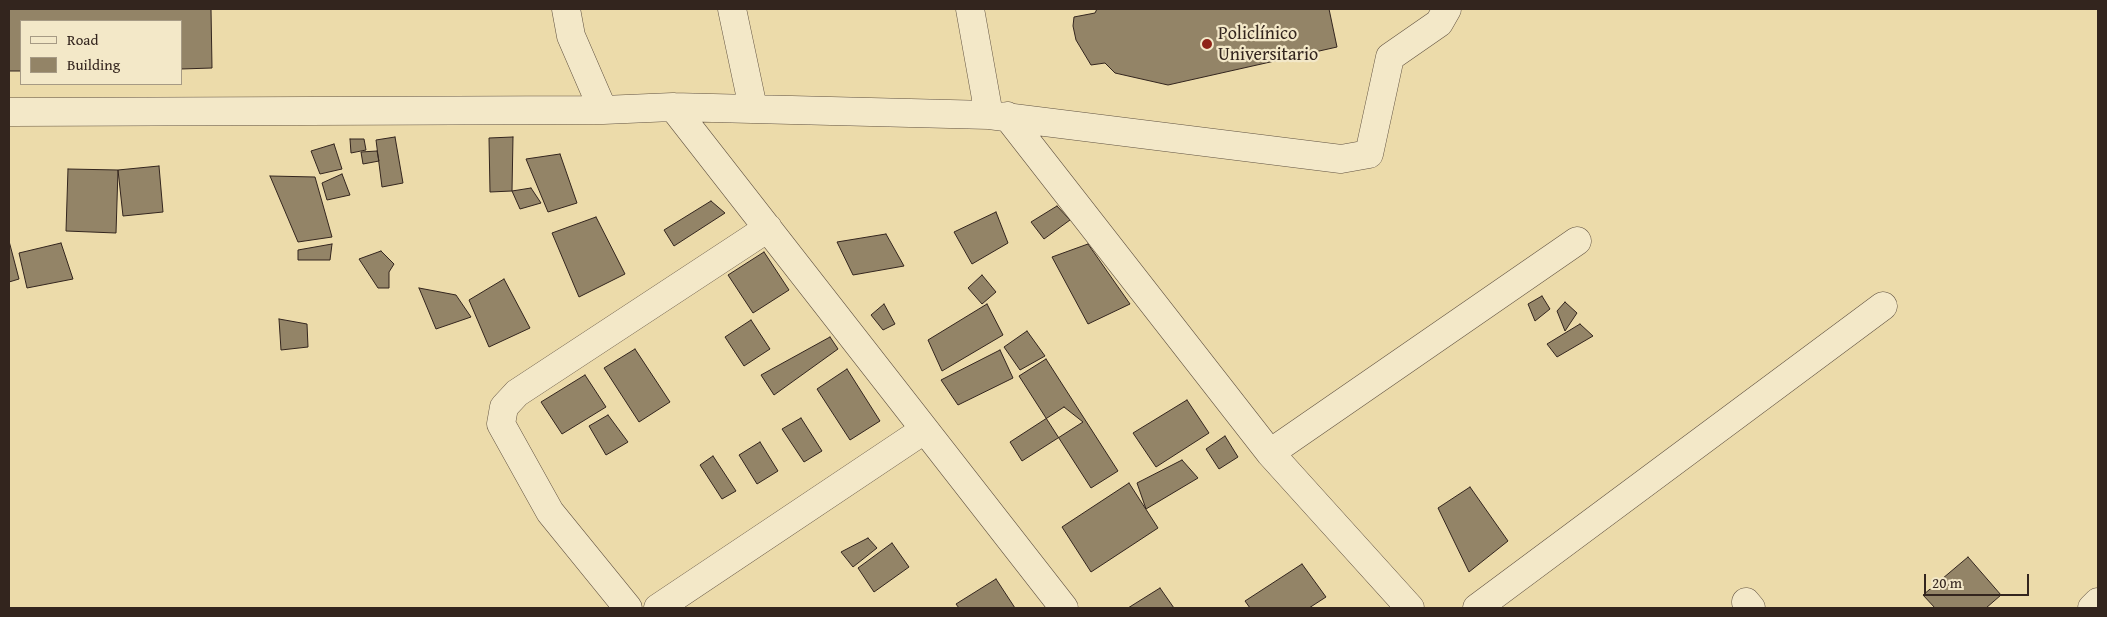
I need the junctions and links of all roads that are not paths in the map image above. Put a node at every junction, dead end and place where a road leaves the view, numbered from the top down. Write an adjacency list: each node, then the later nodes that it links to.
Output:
1 (566, 9): 7 (street)
2 (732, 9): 6 (street)
3 (970, 9): 9 (street)
4 (1447, 9): 9 (street)
5 (673, 107): 6 (street); 7 (street); 10 (street)
6 (753, 108): 9 (street)
7 (603, 110): 8 (street)
8 (9, 112)
9 (998, 115): 14 (street)
10 (768, 228): 13 (street); 16 (street)
11 (1577, 241): 14 (street)
12 (1883, 306): 20 (street)
13 (924, 430): 17 (street); 18 (street)
14 (1270, 453): 19 (street)
15 (2098, 602): 21 (street)
16 (628, 608)
17 (658, 608)
18 (1064, 608)
19 (1410, 608)
20 (1477, 608)
21 (2092, 608)

